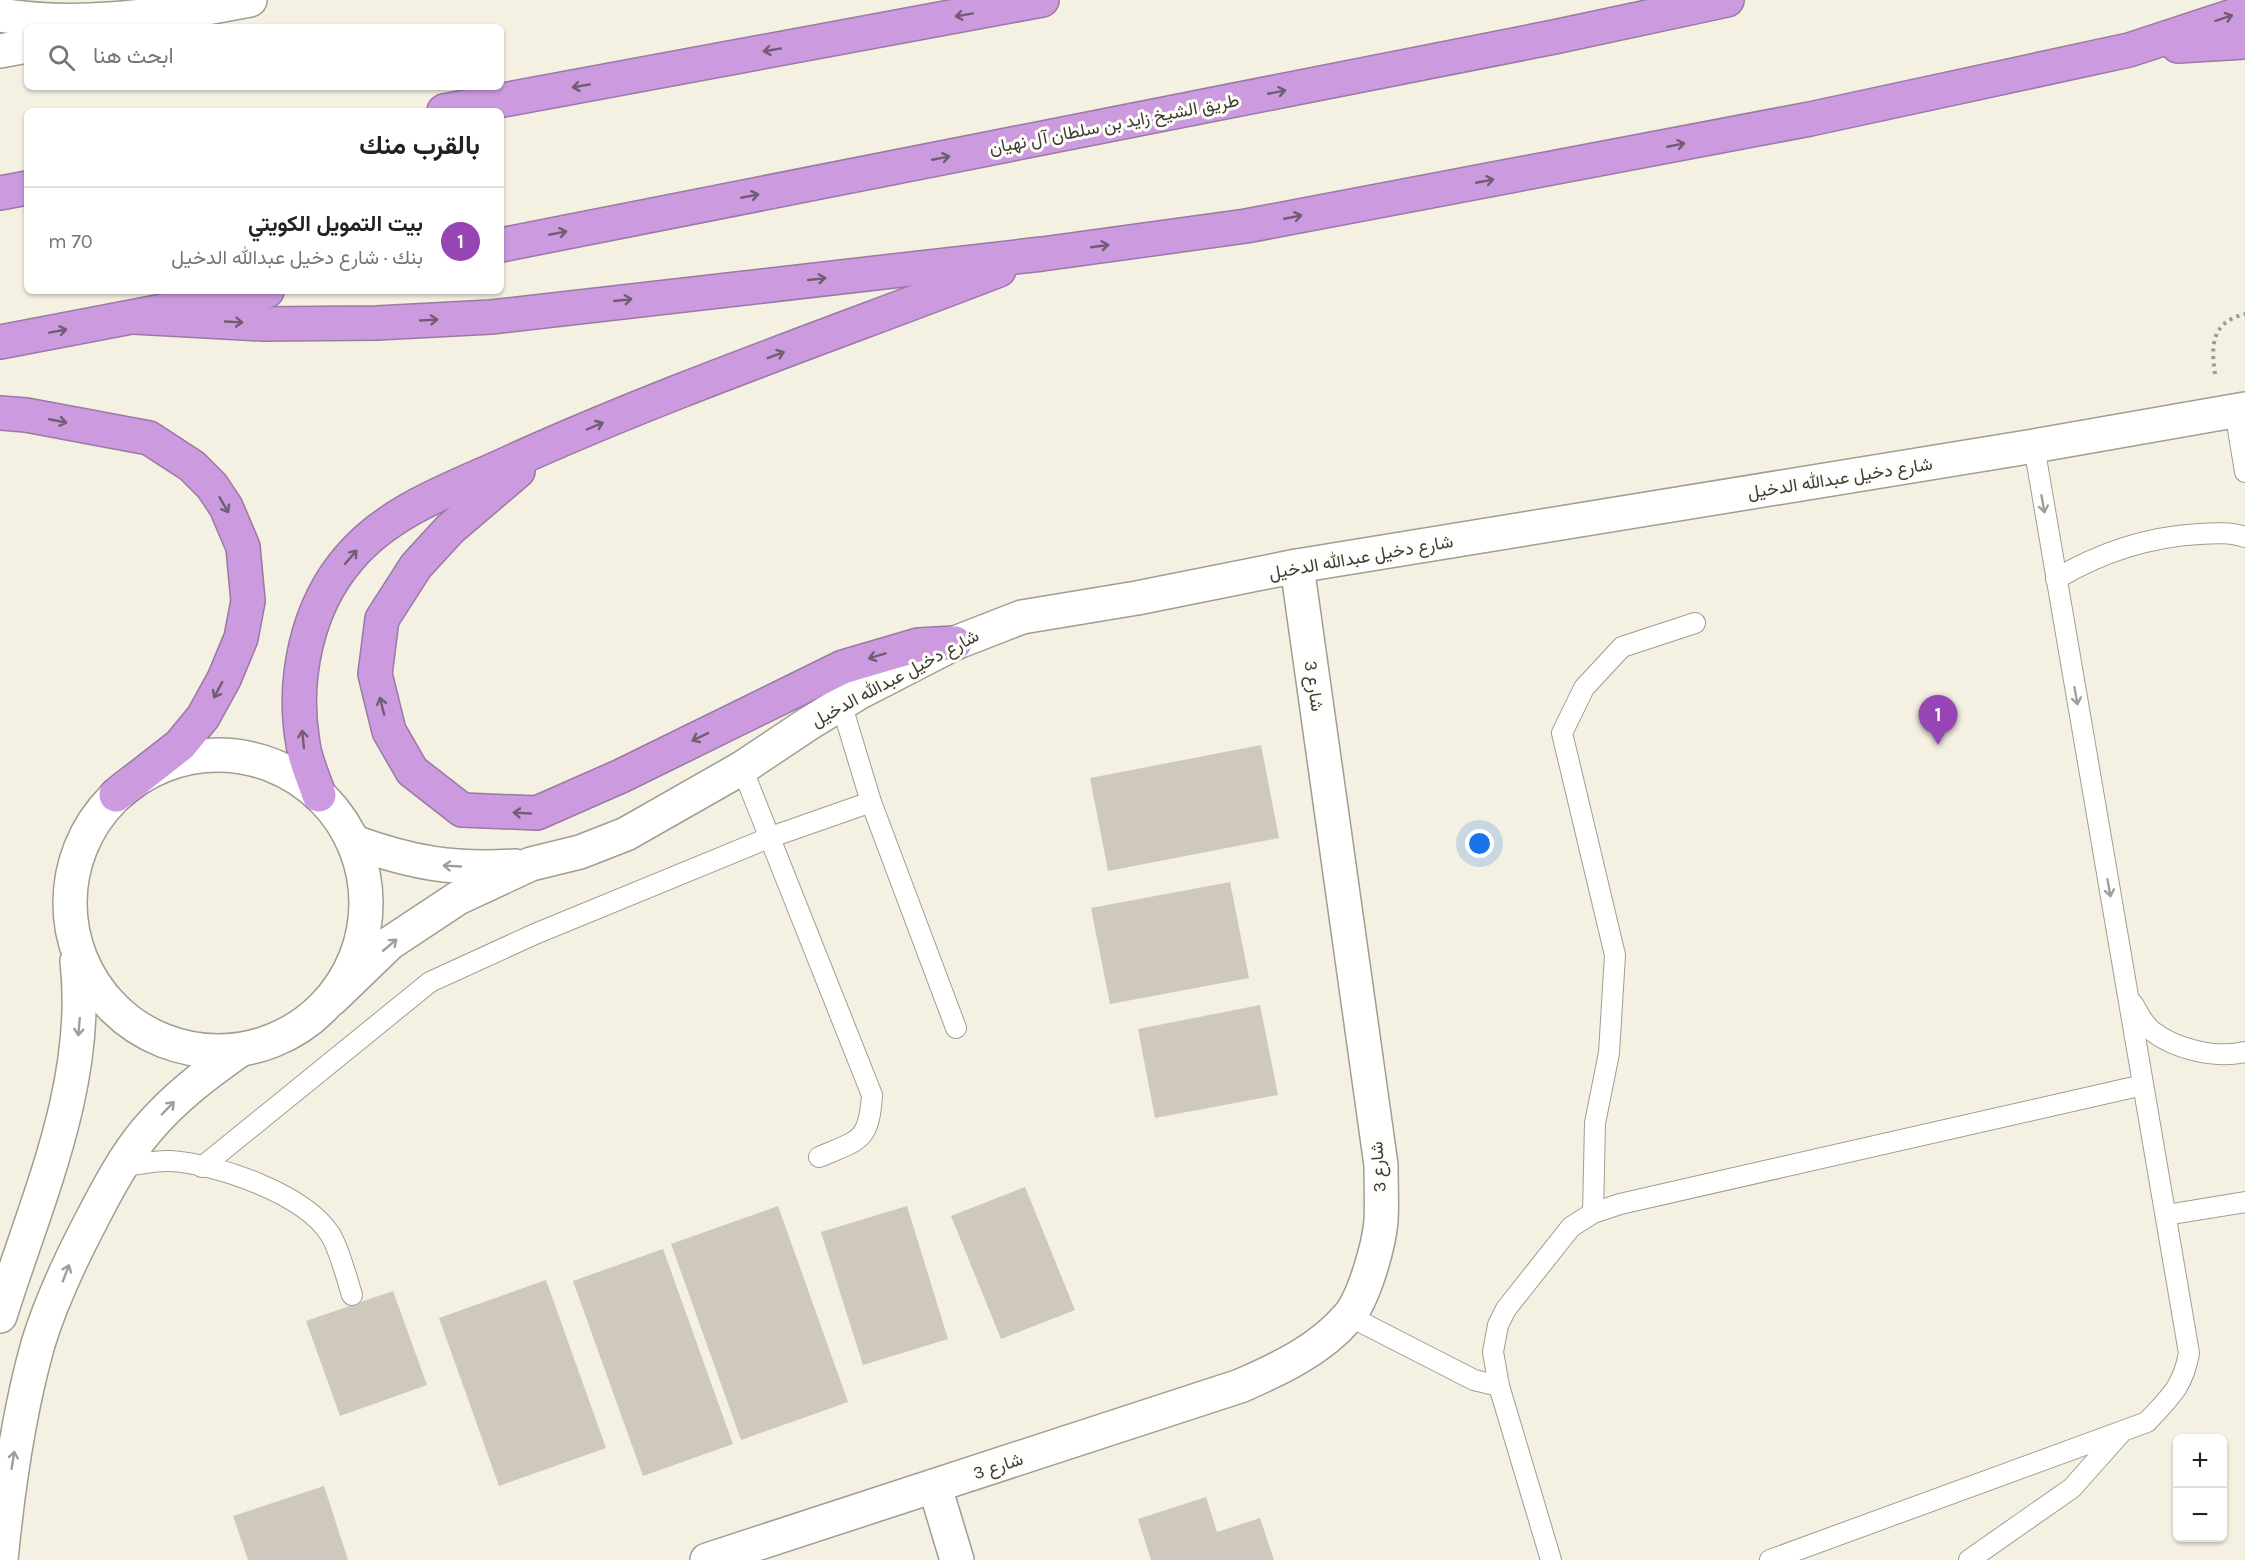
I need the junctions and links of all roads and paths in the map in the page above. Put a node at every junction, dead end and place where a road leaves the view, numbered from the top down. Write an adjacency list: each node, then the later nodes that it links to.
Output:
1 (1042, 0): 11 (highway, one-way to 11)
2 (1727, 0): 14 (highway, طريق الشيخ زايد بن سلطان آل نهيان, one-way to 2)
3 (234, 3): 5 (street); 6 (street)
4 (2245, 12): 9 (highway, one-way to 4)
5 (0, 15)
6 (130, 24)
7 (2245, 42): 9 (highway)
8 (24, 46): 10 (street)
9 (2129, 50): 15 (highway, one-way to 9)
10 (0, 51)
11 (460, 108)
12 (24, 189): 13 (highway)
13 (0, 193)
14 (504, 244)
15 (1042, 254): 18 (highway, one-way to 15); 22 (highway, one-way to 15)
16 (252, 294): 18 (highway)
17 (2245, 314): 20 (path)
18 (134, 317): 19 (highway, one-way to 18)
19 (0, 342)
20 (2233, 411): 23 (street, شارع دخيل عبدالله الدخيل); 24 (lane)
21 (0, 413): 32 (highway, one-way to 32)
22 (547, 446): 29 (highway, one-way to 22); 33 (highway, one-way to 22)
23 (2034, 446): 26 (street, شارع دخيل عبدالله الدخيل); 27 (lane, one-way to 27)
24 (2245, 471)
25 (2245, 537): 27 (lane)
26 (1297, 566): 29 (street, شارع دخيل عبدالله الدخيل); 53 (street, شارع 3)
27 (2056, 579): 39 (lane, one-way to 39)
28 (1695, 623): 49 (lane)
29 (955, 643): 30 (street, شارع دخيل عبدالله الدخيل)
30 (841, 704): 31 (street, شارع دخيل عبدالله الدخيل); 34 (lane)
31 (742, 768): 35 (lane); 37 (street, شارع دخيل عبدالله الدخيل)
32 (116, 795): 33 (street); 38 (street)
33 (319, 795): 36 (street)
34 (871, 802): 35 (lane); 41 (lane)
35 (771, 837): 45 (lane); 47 (lane)
36 (354, 842): 37 (street, شارع دخيل عبدالله الدخيل, one-way to 36); 40 (street)
37 (531, 864): 40 (street, شارع دخيل عبدالله الدخيل, one-way to 37)
38 (76, 948): 42 (street); 52 (street, one-way to 52)
39 (2128, 997): 43 (lane); 44 (lane)
40 (332, 999): 42 (street)
41 (956, 1028)
42 (240, 1050): 46 (street, one-way to 42)
43 (2245, 1052)
44 (2143, 1085): 49 (lane); 50 (lane)
45 (819, 1157)
46 (120, 1167): 47 (lane); 57 (street, one-way to 46)
47 (202, 1167): 51 (lane)
48 (2245, 1202): 50 (lane)
49 (1593, 1213): 54 (lane)
50 (2166, 1215): 55 (lane)
51 (352, 1295)
52 (0, 1316)
53 (1349, 1316): 54 (lane); 56 (street, شارع 3)
54 (1499, 1386): 60 (lane)
55 (2122, 1431): 61 (lane); 62 (lane)
56 (935, 1487): 58 (street, شارع 3); 59 (street)
57 (1, 1560)
58 (707, 1560)
59 (957, 1560)
60 (1551, 1560)
61 (1770, 1560)
62 (1969, 1560)

